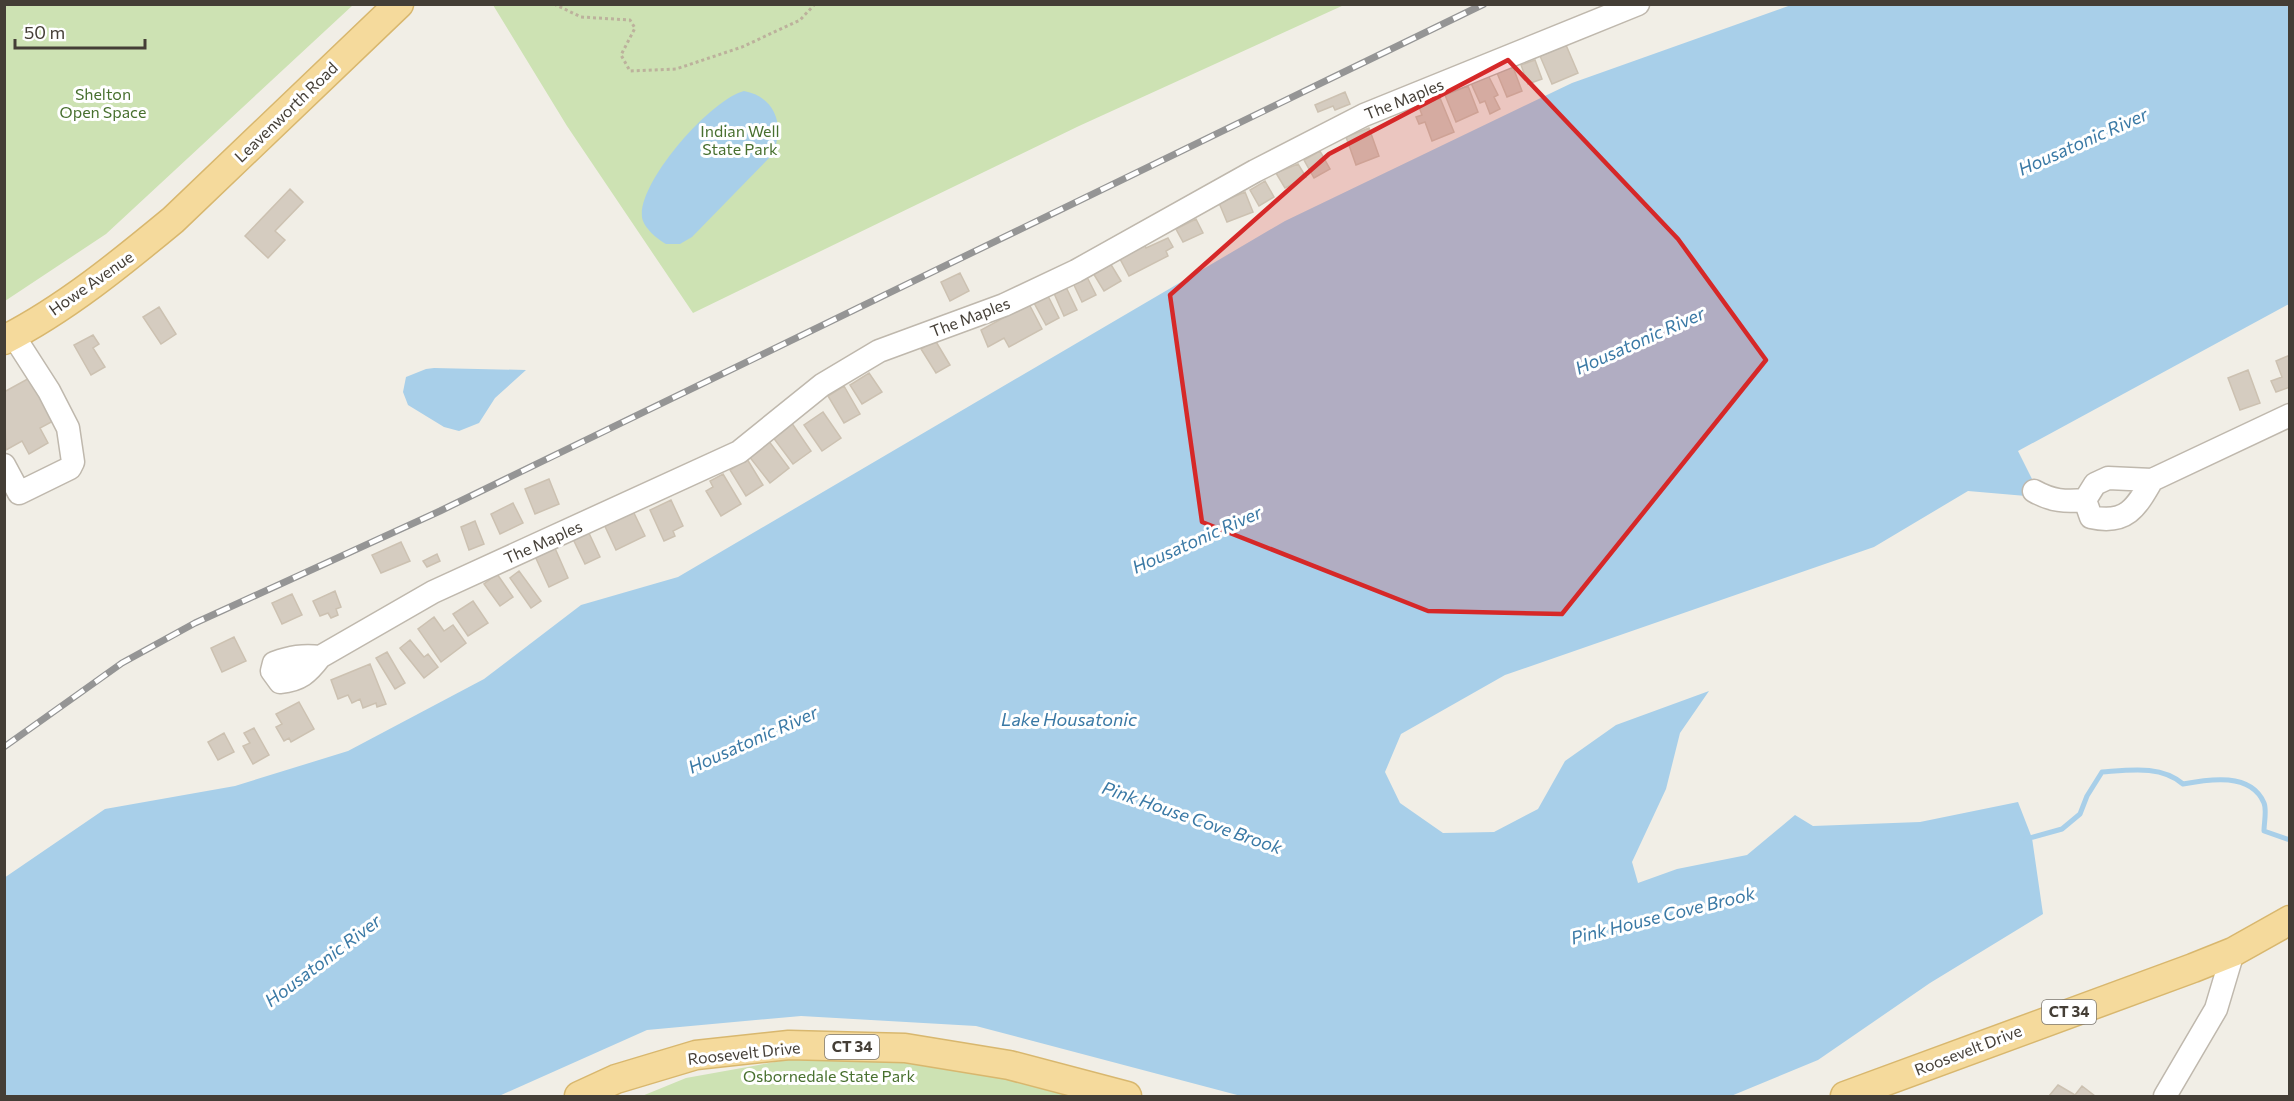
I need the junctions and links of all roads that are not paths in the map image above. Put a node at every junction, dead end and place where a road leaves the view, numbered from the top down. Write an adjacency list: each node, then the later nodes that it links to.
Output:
1 (399, 4): 3 (main road, Leavenworth Road)
2 (1638, 4): 10 (street, The Maples)
3 (173, 220): 4 (main road, Howe Avenue)
4 (9, 338): 6 (street)
5 (2289, 415): 7 (street)
6 (4, 465)
7 (2152, 480): 9 (street); 9 (street)
8 (2034, 491): 9 (street)
9 (2085, 500)
10 (320, 657)
11 (2289, 920): 12 (main road, Roosevelt Drive / CT 34)
12 (2233, 952): 15 (main road, Roosevelt Drive / CT 34); 16 (street)
13 (579, 1096): 14 (main road, Roosevelt Drive / CT 34)
14 (1127, 1096)
15 (1845, 1096)
16 (2165, 1096)

